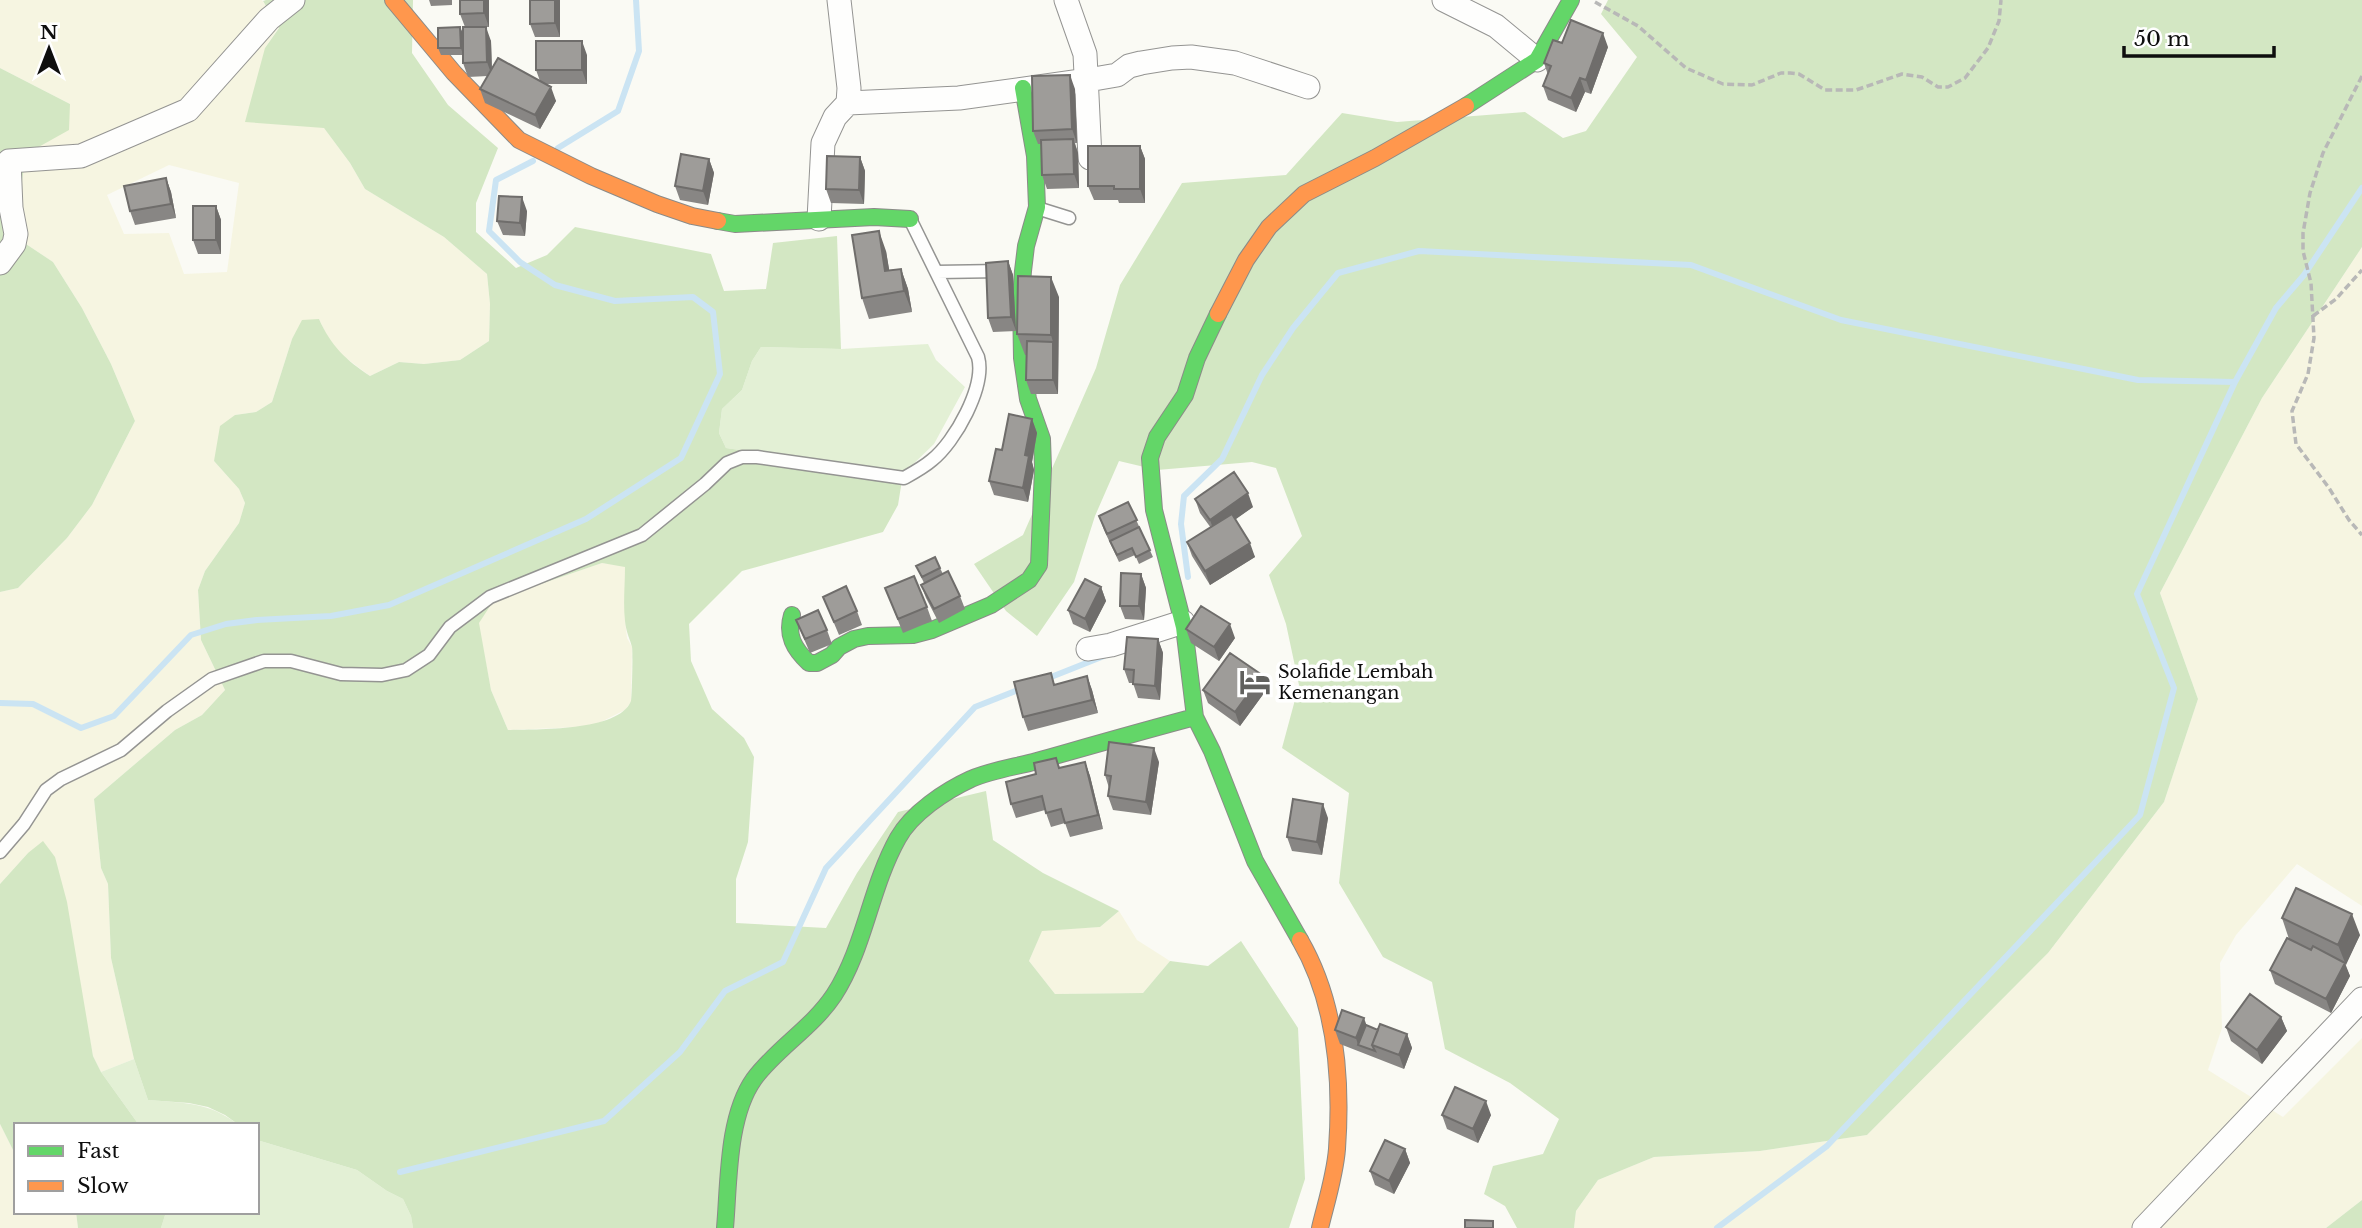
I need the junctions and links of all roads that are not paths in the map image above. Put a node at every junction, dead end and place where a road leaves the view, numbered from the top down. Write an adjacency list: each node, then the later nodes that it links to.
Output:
1 (293, 0): 17 (street)
2 (393, 0): 15 (street)
3 (839, 0): 11 (street)
4 (1066, 0): 8 (street)
5 (1444, 0): 7 (street)
6 (1571, 0): 7 (street)
7 (1536, 60): 21 (street)
8 (1088, 80): 9 (street); 10 (street); 12 (street)
9 (1308, 87)
10 (1023, 88): 11 (street); 13 (street)
11 (848, 103): 15 (street)
12 (1090, 158)
13 (1036, 208): 14 (lane); 18 (street)
14 (1069, 218)
15 (819, 219): 16 (street)
16 (909, 219): 19 (lane)
17 (0, 263)
18 (1023, 271): 19 (lane); 20 (street)
19 (937, 272): 24 (lane)
20 (792, 615)
21 (1185, 630): 22 (street); 23 (street)
22 (1088, 649)
23 (1195, 717): 26 (street); 27 (street)
24 (0, 852)
25 (2362, 999): 28 (street)
26 (725, 1228)
27 (1320, 1228)
28 (2144, 1228)

